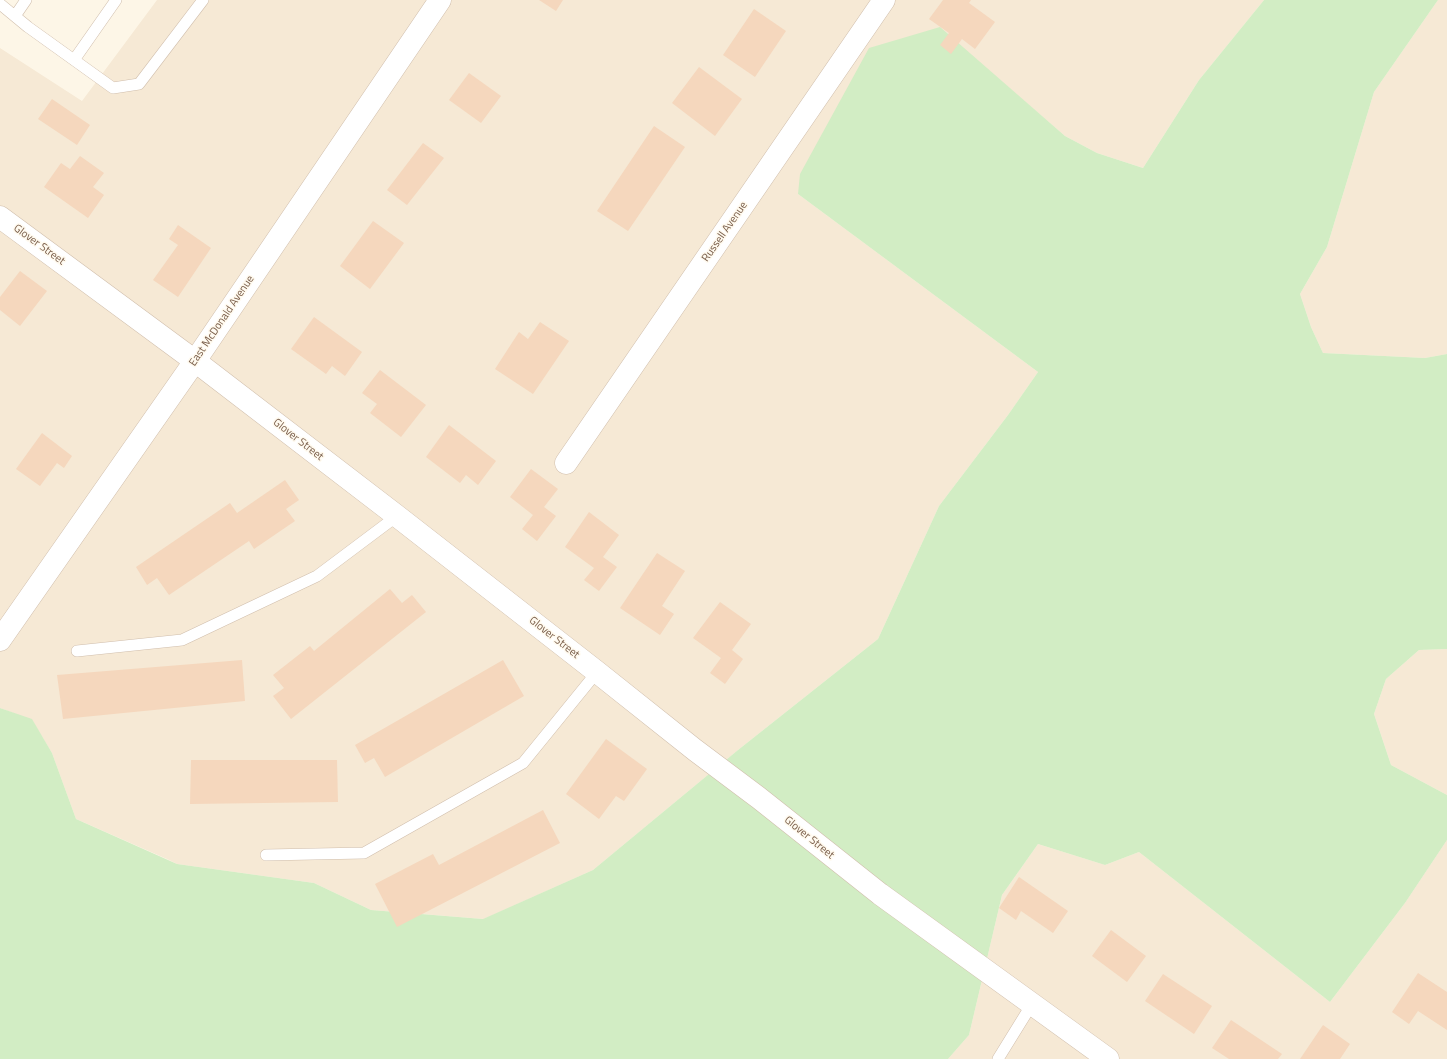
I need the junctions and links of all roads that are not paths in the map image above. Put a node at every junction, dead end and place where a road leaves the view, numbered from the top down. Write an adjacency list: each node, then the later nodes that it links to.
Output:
1 (26, 0): 7 (lane)
2 (116, 0): 8 (lane)
3 (203, 0): 8 (lane)
4 (440, 0): 10 (street, East McDonald Avenue)
5 (884, 0): 11 (street, Russell Avenue)
6 (0, 4): 7 (lane)
7 (15, 16): 8 (lane)
8 (74, 60)
9 (0, 217): 10 (street, Glover Street)
10 (195, 361): 12 (street, Glover Street); 13 (street, East McDonald Avenue)
11 (566, 463)
12 (397, 516): 14 (lane); 15 (street, Glover Street)
13 (0, 640)
14 (77, 651)
15 (598, 672): 16 (lane); 17 (street, Glover Street)
16 (266, 855)
17 (1032, 1004): 18 (lane); 19 (street, Glover Street)
18 (998, 1059)
19 (1108, 1059)

